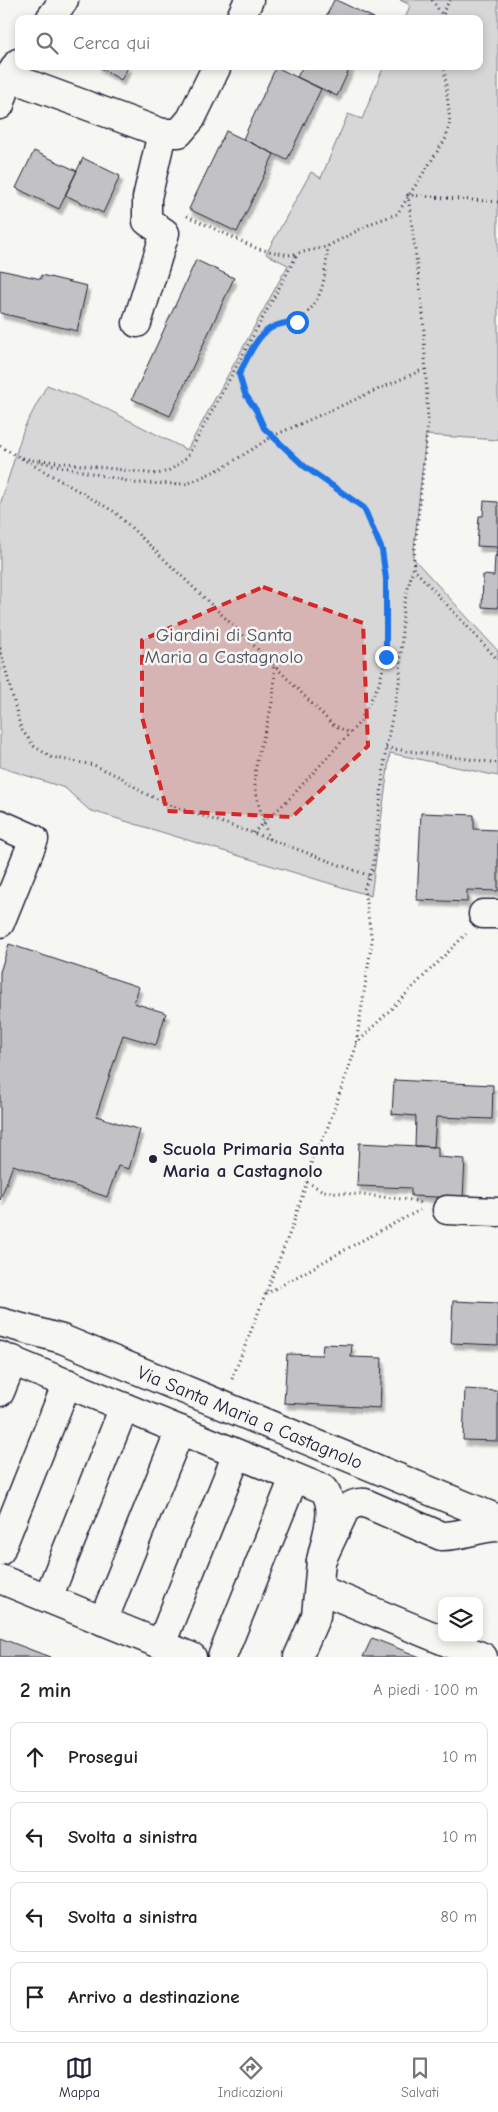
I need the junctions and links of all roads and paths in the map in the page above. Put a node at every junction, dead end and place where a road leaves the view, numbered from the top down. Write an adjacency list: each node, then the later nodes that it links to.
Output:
1 (64, 0): 5 (street)
2 (249, 0): 6 (street)
3 (432, 0): 7 (path)
4 (450, 0): 8 (path)
5 (53, 15)
6 (242, 15)
7 (442, 15)
8 (444, 15)
9 (215, 70): 13 (street)
10 (444, 70): 14 (path)
11 (9, 74): 12 (street); 13 (street)
12 (0, 105)
13 (162, 133): 15 (street)
14 (408, 195): 16 (path); 17 (path); 24 (path)
15 (147, 198): 18 (path); 19 (street)
16 (498, 202)
17 (328, 246): 18 (path); 21 (path)
18 (298, 253): 23 (path)
19 (137, 323)
20 (424, 369): 21 (path)
21 (273, 436): 23 (path); 28 (path)
22 (0, 446): 23 (path)
23 (20, 458): 27 (path)
24 (413, 568): 26 (path); 29 (path)
25 (0, 648): 33 (path)
26 (498, 660)
27 (273, 664): 28 (path); 31 (path)
28 (350, 733): 31 (path)
29 (386, 748): 30 (path); 35 (path)
30 (498, 763)
31 (265, 822): 33 (path); 34 (path)
32 (0, 824): 37 (street)
33 (253, 833): 34 (path)
34 (270, 839): 35 (path)
35 (370, 876): 38 (path)
36 (491, 914): 38 (path)
37 (0, 923)
38 (356, 1045): 39 (path)
39 (307, 1182): 40 (path); 42 (path)
40 (442, 1210): 41 (street); 42 (path)
41 (498, 1212)
42 (265, 1294): 47 (path)
43 (6, 1320): 47 (street, Via Santa Maria a Castagnolo)
44 (6, 1358): 45 (street); 46 (street)
45 (67, 1383): 48 (street); 54 (street)
46 (0, 1392)
47 (222, 1405): 52 (street, Via Santa Maria a Castagnolo)
48 (124, 1407): 49 (street); 58 (street)
49 (180, 1430): 50 (street); 59 (street)
50 (237, 1454): 51 (street); 60 (street)
51 (294, 1478): 55 (street); 62 (street)
52 (498, 1519)
53 (498, 1527): 55 (street)
54 (0, 1551)
55 (321, 1561): 57 (street)
56 (0, 1579): 58 (street)
57 (319, 1589): 63 (street); 64 (street)
58 (48, 1598): 59 (street)
59 (103, 1621): 60 (street)
60 (161, 1644): 61 (street)
61 (192, 1657)
62 (222, 1657)
63 (298, 1657)
64 (483, 1657)

